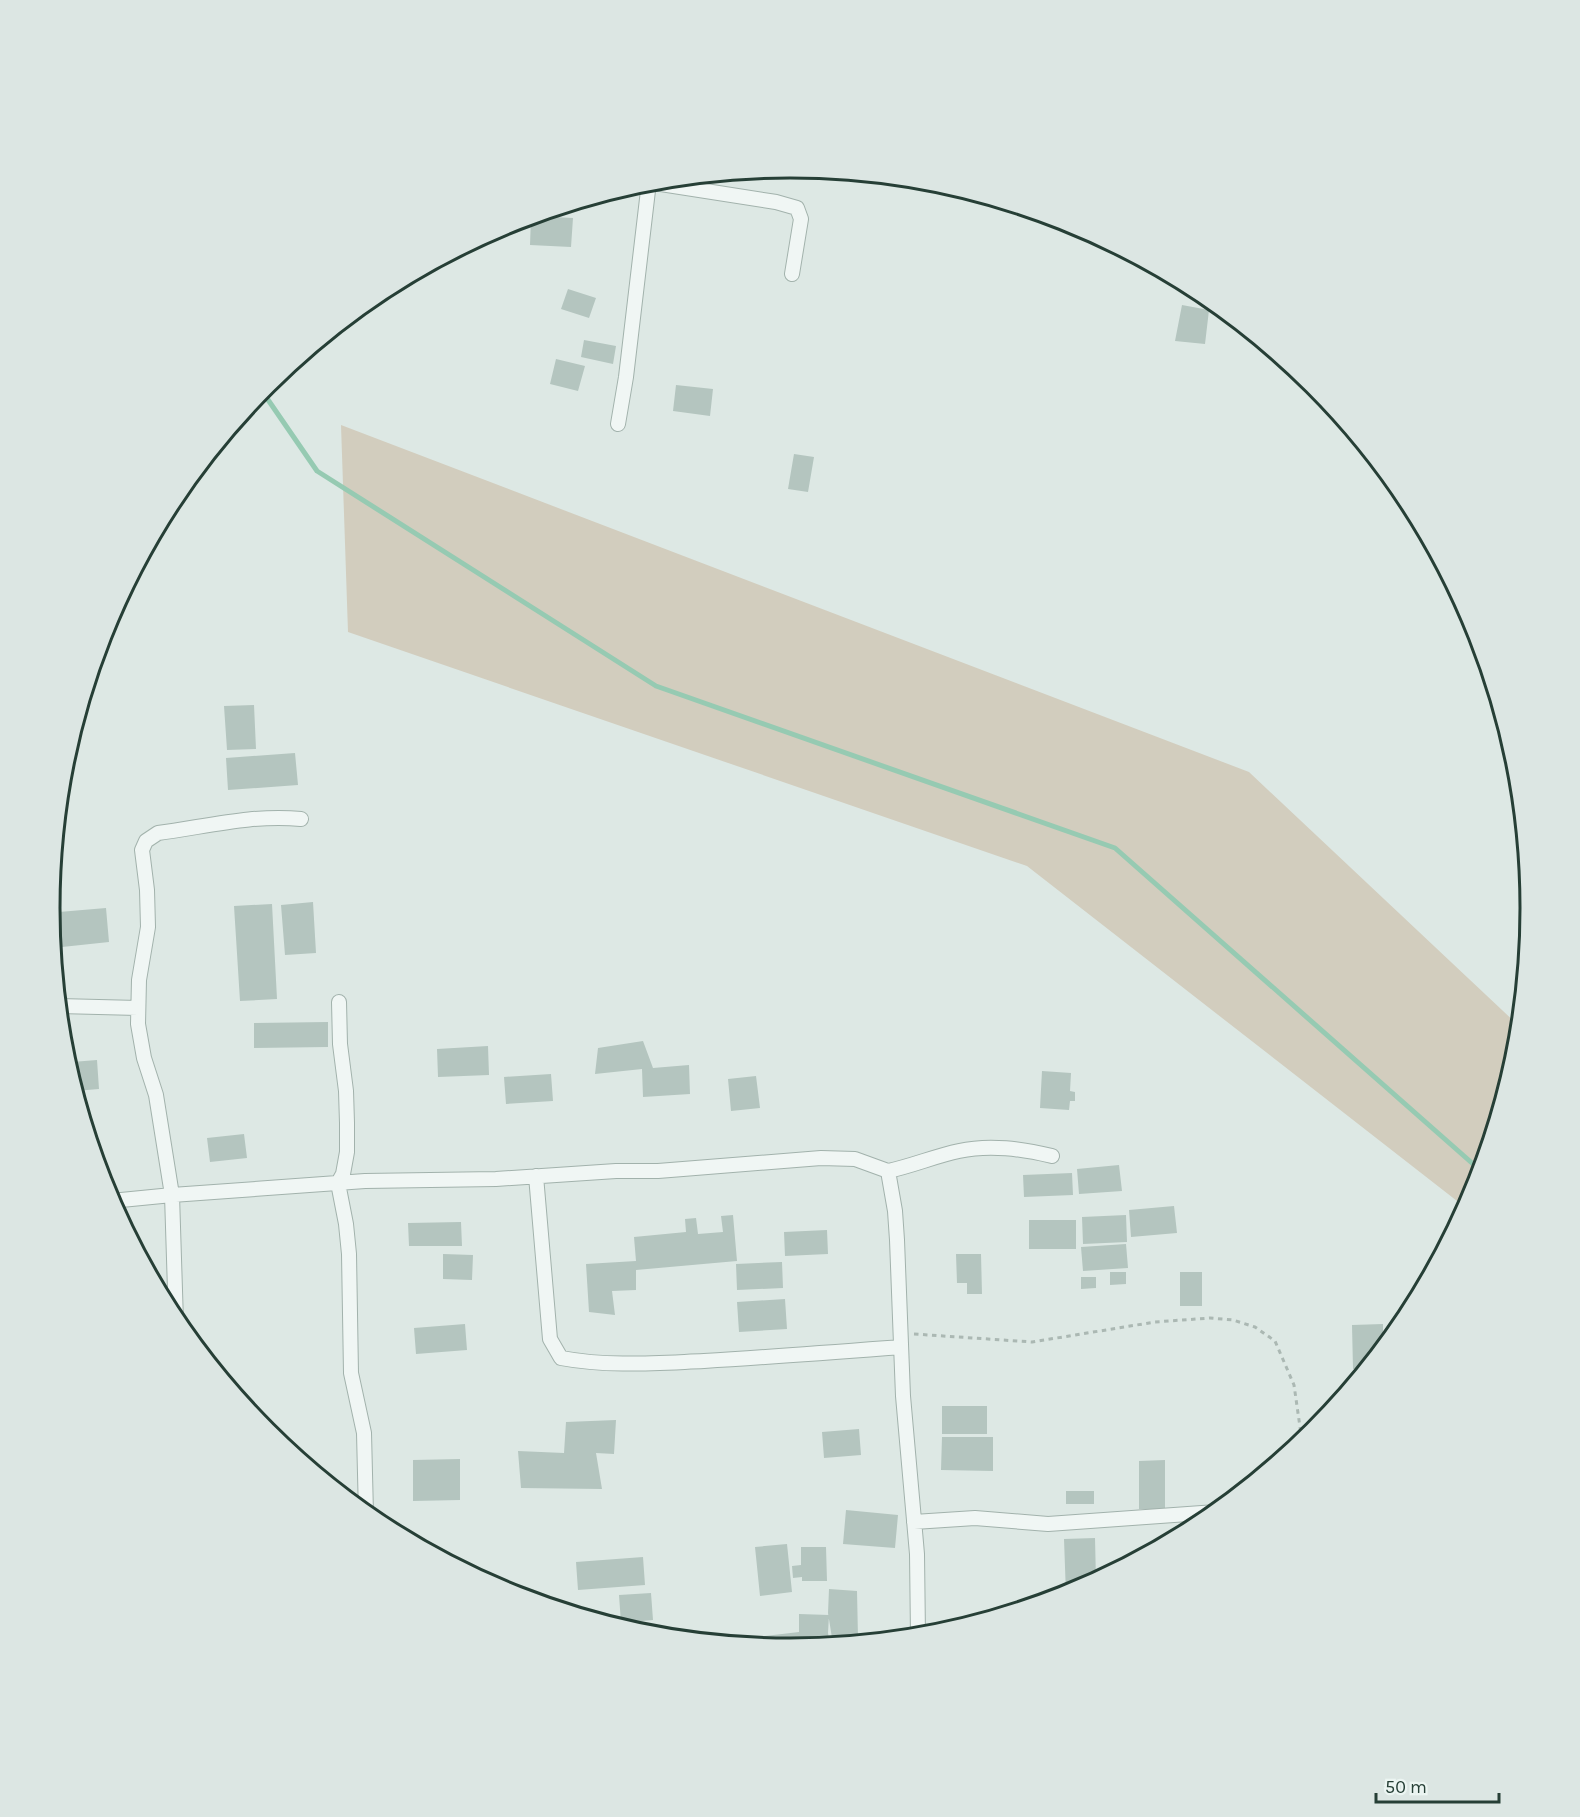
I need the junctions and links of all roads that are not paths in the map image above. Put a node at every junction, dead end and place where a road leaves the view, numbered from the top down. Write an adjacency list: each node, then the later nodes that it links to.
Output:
1 (682, 187): 3 (street)
2 (648, 193): 4 (street)
3 (792, 274)
4 (618, 424)
5 (301, 819): 8 (street)
6 (339, 1002): 12 (street)
7 (66, 1006): 8 (street)
8 (138, 1008): 13 (street)
9 (1052, 1156): 10 (street)
10 (888, 1171): 11 (street); 16 (street)
11 (536, 1176): 12 (street); 16 (street)
12 (338, 1183): 13 (street); 17 (street)
13 (172, 1195): 14 (street); 15 (street)
14 (121, 1200)
15 (175, 1301)
16 (901, 1347): 19 (street)
17 (366, 1502)
18 (1198, 1513): 19 (street)
19 (914, 1522): 20 (street)
20 (918, 1626)

